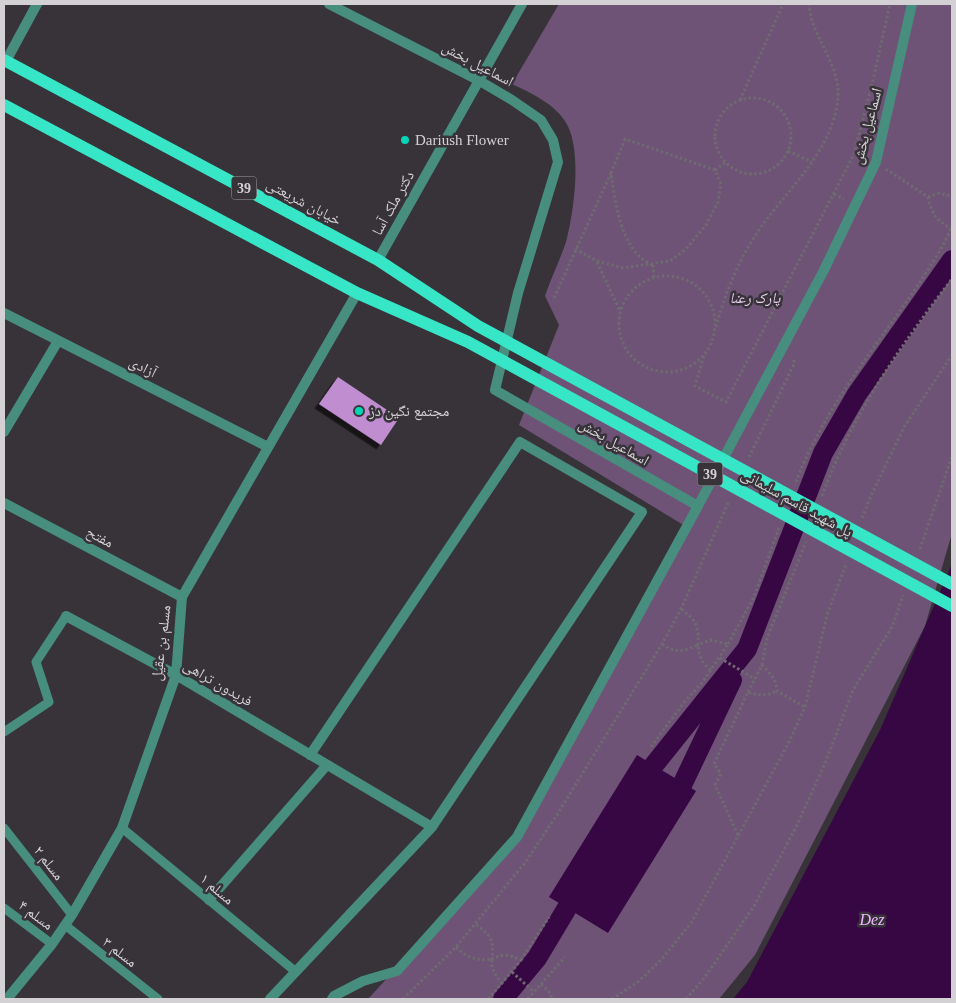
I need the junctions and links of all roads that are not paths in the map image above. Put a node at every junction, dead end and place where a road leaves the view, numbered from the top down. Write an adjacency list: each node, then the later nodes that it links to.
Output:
1 (37, 4): 5 (street)
2 (329, 4): 6 (street, اسماعیل بخش)
3 (522, 4): 6 (street, دکتر ملک آسا)
4 (912, 4): 16 (street, اسماعیل بخش)
5 (4, 62): 8 (main road, خیابان شریعتی / 39)
6 (478, 80): 8 (street, دکتر ملک آسا); 16 (street, اسماعیل بخش)
7 (4, 105): 9 (main road, 39)
8 (378, 260): 11 (main road, خیابان شریعتی / 39)
9 (357, 292): 14 (street, مسلم بن عقیل); 19 (main road, پل شهید قاسم سلیمانی / 39)
10 (4, 313): 12 (street, آزادی)
11 (478, 326): 17 (main road, پل شهید قاسم سلیمانی / 39)
12 (58, 341): 13 (street); 14 (street, آزادی)
13 (4, 432)
14 (268, 447): 18 (street, مسلم بن عقیل)
15 (4, 503): 18 (street, مفتح)
16 (698, 506): 37 (street)
17 (952, 584)
18 (182, 597): 21 (street, مسلم بن عقیل)
19 (952, 606)
20 (66, 616): 21 (street, فریدون تراهی); 22 (lane, فریدون تراهی)
21 (176, 675): 23 (street, فریدون تراهی); 27 (street, مسلم بن عقیل)
22 (4, 732)
23 (310, 755): 24 (street, فریدون تراهی); 25 (street)
24 (327, 765): 25 (street, فریدون تراهی); 28 (street)
25 (432, 827): 33 (street)
26 (4, 828): 30 (lane, مسلم ۲)
27 (122, 828): 28 (lane, مسلم ۱); 30 (street, مسلم بن عقیل)
28 (208, 900): 33 (lane, مسلم ۱)
29 (4, 908): 32 (lane, مسلم ۴)
30 (72, 915): 31 (street, مسلم بن عقیل)
31 (65, 925): 32 (street, مسلم بن عقیل); 35 (lane, مسلم ۳)
32 (52, 944): 34 (street, مسلم بن عقیل)
33 (296, 972): 36 (street)
34 (6, 999)
35 (158, 999)
36 (270, 999)
37 (332, 999)

